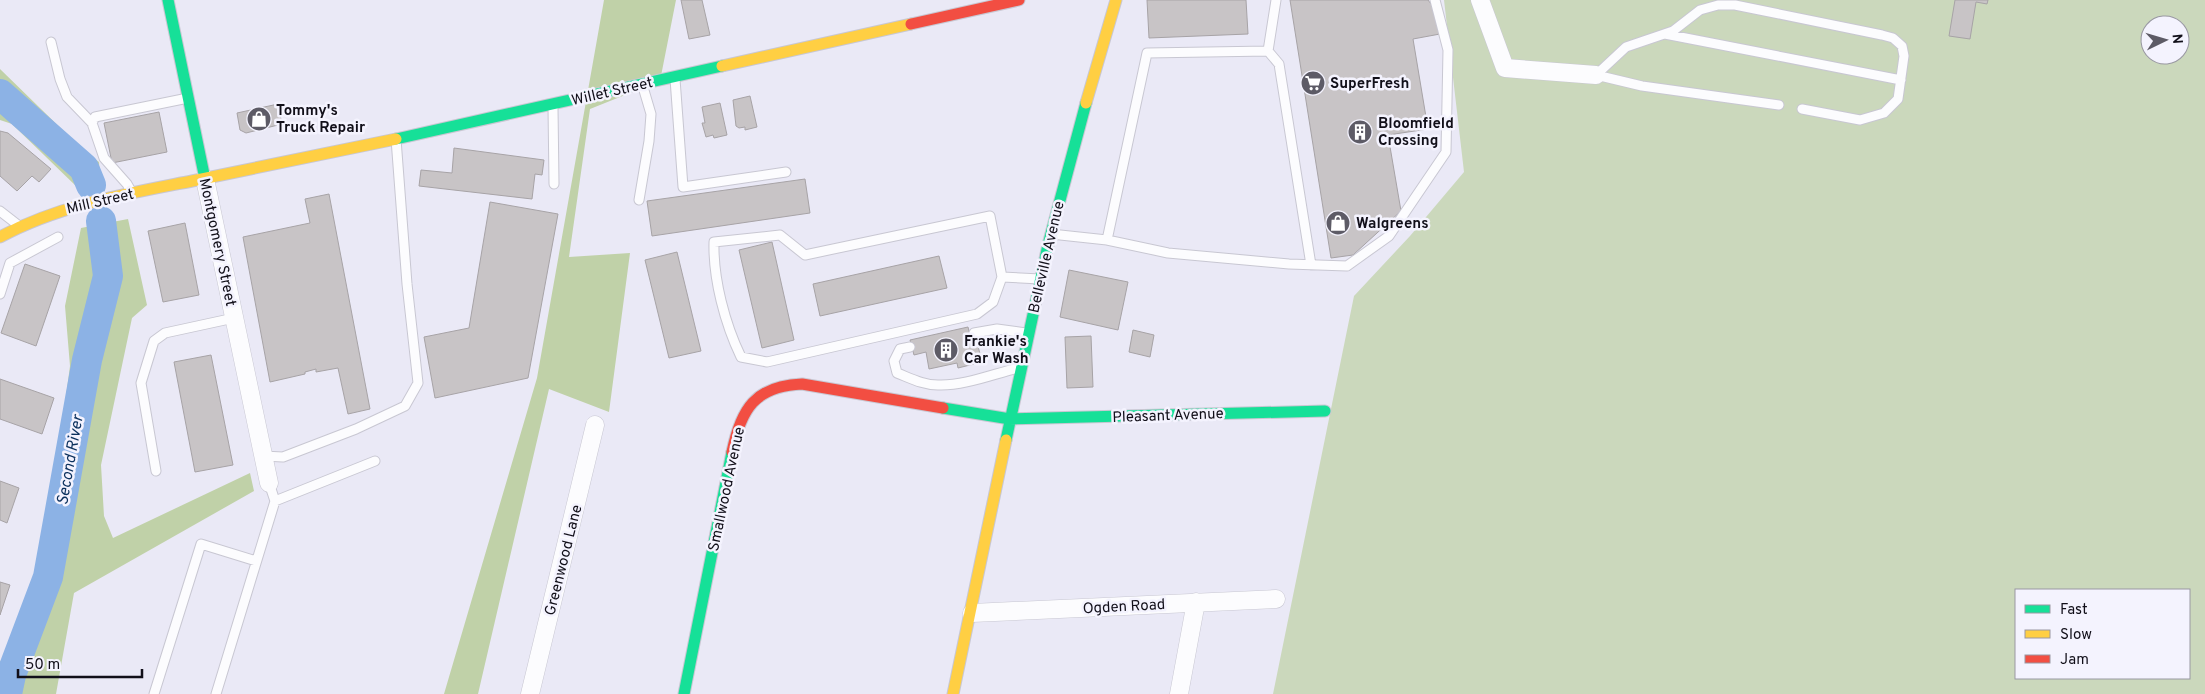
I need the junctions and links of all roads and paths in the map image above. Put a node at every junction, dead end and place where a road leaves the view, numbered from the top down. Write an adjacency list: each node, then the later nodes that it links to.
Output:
1 (168, 0): 14 (street, Montgomery Street)
2 (1019, 0): 11 (street, Willet Street)
3 (1116, 0): 27 (street, Belleville Avenue)
4 (1276, 0): 9 (lane)
5 (1435, 0): 31 (lane)
6 (1480, 0): 10 (street)
7 (1664, 34): 10 (lane); 12 (lane); 12 (lane)
8 (51, 42): 18 (lane)
9 (1268, 51): 30 (lane); 31 (lane)
10 (1596, 75): 16 (lane)
11 (675, 77): 13 (street, Willet Street); 20 (lane)
12 (1901, 80): 17 (lane)
13 (643, 84): 15 (street, Willet Street); 24 (lane)
14 (188, 98): 18 (lane); 21 (street, Montgomery Street)
15 (553, 104): 19 (street, Willet Street); 22 (lane)
16 (1779, 105)
17 (1802, 110)
18 (92, 123): 23 (lane)
19 (396, 139): 21 (street, Willet Street); 43 (lane)
20 (786, 172)
21 (205, 179): 23 (street, Mill Street); 35 (street, Montgomery Street)
22 (554, 184)
23 (132, 194): 26 (street, Mill Street)
24 (638, 200)
25 (0, 211): 26 (lane)
26 (20, 227): 28 (street, Mill Street)
27 (1051, 234): 30 (lane); 33 (street, Belleville Avenue)
28 (0, 237)
29 (58, 237): 34 (lane)
30 (1107, 240): 31 (lane)
31 (1311, 265)
32 (1002, 277): 32 (lane); 33 (lane)
33 (1040, 279): 37 (street, Belleville Avenue)
34 (0, 294)
35 (234, 318): 43 (street, Montgomery Street); 45 (lane)
36 (974, 333): 37 (lane)
37 (1028, 333): 39 (street, Belleville Avenue)
38 (910, 347): 39 (lane)
39 (1021, 367): 41 (street, Belleville Avenue)
40 (1326, 411): 41 (street, Pleasant Avenue)
41 (1010, 420): 51 (street, Belleville Avenue); 55 (street, Smallwood Avenue)
42 (595, 425): 54 (street, Greenwood Lane)
43 (263, 456): 46 (street, Montgomery Street)
44 (375, 461): 47 (lane)
45 (156, 471)
46 (269, 483): 47 (lane)
47 (275, 501): 48 (lane)
48 (256, 561): 52 (lane); 53 (lane)
49 (1276, 599): 50 (street, Ogden Road)
50 (1196, 602): 51 (street, Ogden Road); 57 (street)
51 (972, 613): 56 (street, Belleville Avenue)
52 (154, 694)
53 (216, 694)
54 (530, 694)
55 (684, 694)
56 (953, 694)
57 (1179, 694)

